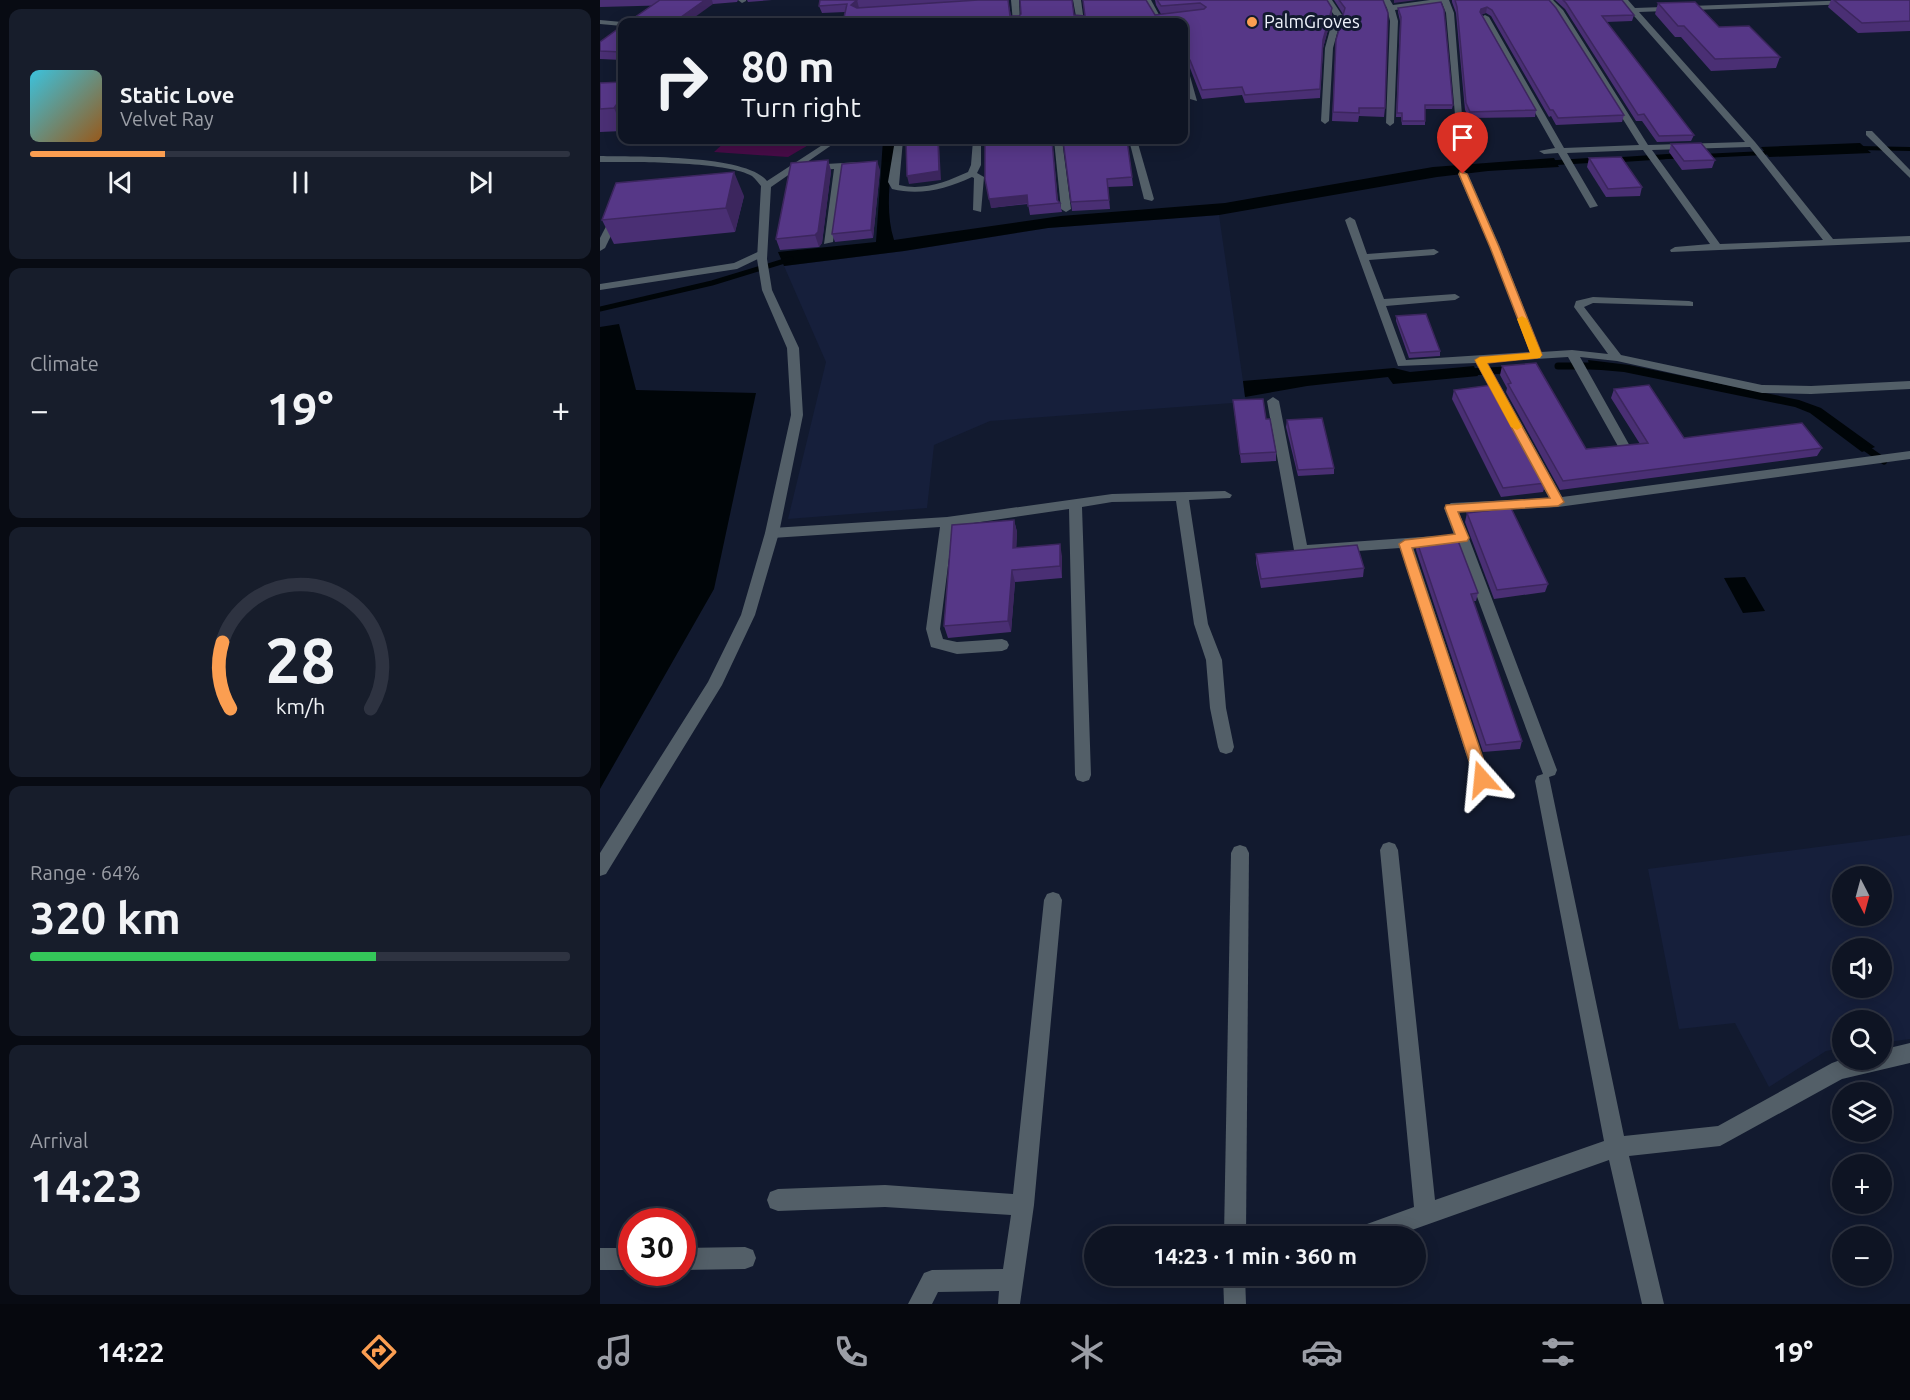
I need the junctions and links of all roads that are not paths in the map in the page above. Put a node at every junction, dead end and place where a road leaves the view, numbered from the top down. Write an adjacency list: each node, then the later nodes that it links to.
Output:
1 (1077, 0): 13 (street)
2 (1328, 0): 19 (street)
3 (1549, 0): 29 (street)
4 (1624, 0): 10 (street)
5 (1015, 1): 7 (street); 12 (street)
6 (1151, 1): 14 (street)
7 (1003, 2)
8 (1858, 2): 10 (street)
9 (1389, 4): 20 (street); 21 (street)
10 (1633, 10): 28 (street)
11 (1485, 17): 31 (street)
12 (1017, 18)
13 (1081, 18)
14 (1157, 18)
15 (600, 22): 16 (street)
16 (618, 24)
17 (1188, 81): 18 (street)
18 (1194, 99)
19 (1325, 121)
20 (1390, 123)
21 (1460, 126)
22 (1869, 133): 38 (street)
23 (829, 144): 35 (street)
24 (899, 144): 36 (street)
25 (977, 144): 36 (street)
26 (1058, 144): 43 (street)
27 (1134, 144): 40 (street)
28 (1752, 144): 29 (street); 48 (street)
29 (1645, 147): 31 (street); 49 (street)
30 (1544, 151): 31 (street)
31 (1560, 151): 42 (street)
32 (600, 159): 39 (street)
33 (868, 164): 34 (street)
34 (839, 166): 35 (street); 47 (street)
35 (791, 169): 39 (street)
36 (972, 174): 44 (street)
37 (1463, 174): 60 (street)
38 (1910, 175)
39 (766, 186): 53 (street)
40 (1149, 199)
41 (622, 201): 50 (street)
42 (1593, 206)
43 (1065, 209)
44 (978, 210)
45 (1350, 220): 54 (street)
46 (1910, 239): 48 (street)
47 (828, 242)
48 (1830, 242): 49 (street)
49 (1717, 247): 51 (street)
50 (600, 248)
51 (1675, 250)
52 (1434, 252): 54 (street)
53 (762, 256): 55 (street); 72 (street)
54 (1363, 257): 57 (street)
55 (600, 287)
56 (1455, 297): 57 (street)
57 (1379, 303): 62 (street)
58 (1689, 304): 61 (street)
59 (1572, 353): 60 (street); 61 (street); 65 (street)
60 (1537, 355): 62 (street)
61 (1617, 358): 63 (street)
62 (1480, 360): 69 (street)
63 (1910, 385)
64 (1273, 401): 74 (street)
65 (1625, 448)
66 (1910, 455): 69 (street)
67 (1224, 495): 68 (street)
68 (1182, 496): 70 (street); 76 (street)
69 (1558, 502): 73 (street)
70 (1076, 503): 71 (street); 77 (street)
71 (947, 522): 72 (street); 75 (street)
72 (772, 532): 81 (street)
73 (1462, 538): 74 (street); 84 (street)
74 (1405, 544): 78 (street)
75 (1002, 645)
76 (1226, 747)
77 (1083, 776)
78 (1482, 779)
79 (1389, 850): 87 (street)
80 (1240, 853): 88 (street)
81 (600, 868)
82 (1053, 900): 86 (street)
83 (1910, 1053): 84 (street)
84 (1616, 1147): 87 (street); 99 (street)
85 (778, 1200): 86 (street)
86 (1023, 1205): 94 (street)
87 (1426, 1215): 89 (street)
88 (1234, 1226)
89 (1394, 1226)
90 (745, 1258): 93 (street)
91 (600, 1259): 92 (street)
92 (618, 1259)
93 (696, 1259)
94 (1013, 1280): 96 (street); 97 (street)
95 (1234, 1286): 98 (street)
96 (919, 1304)
97 (1009, 1304)
98 (1235, 1304)
99 (1653, 1304)

